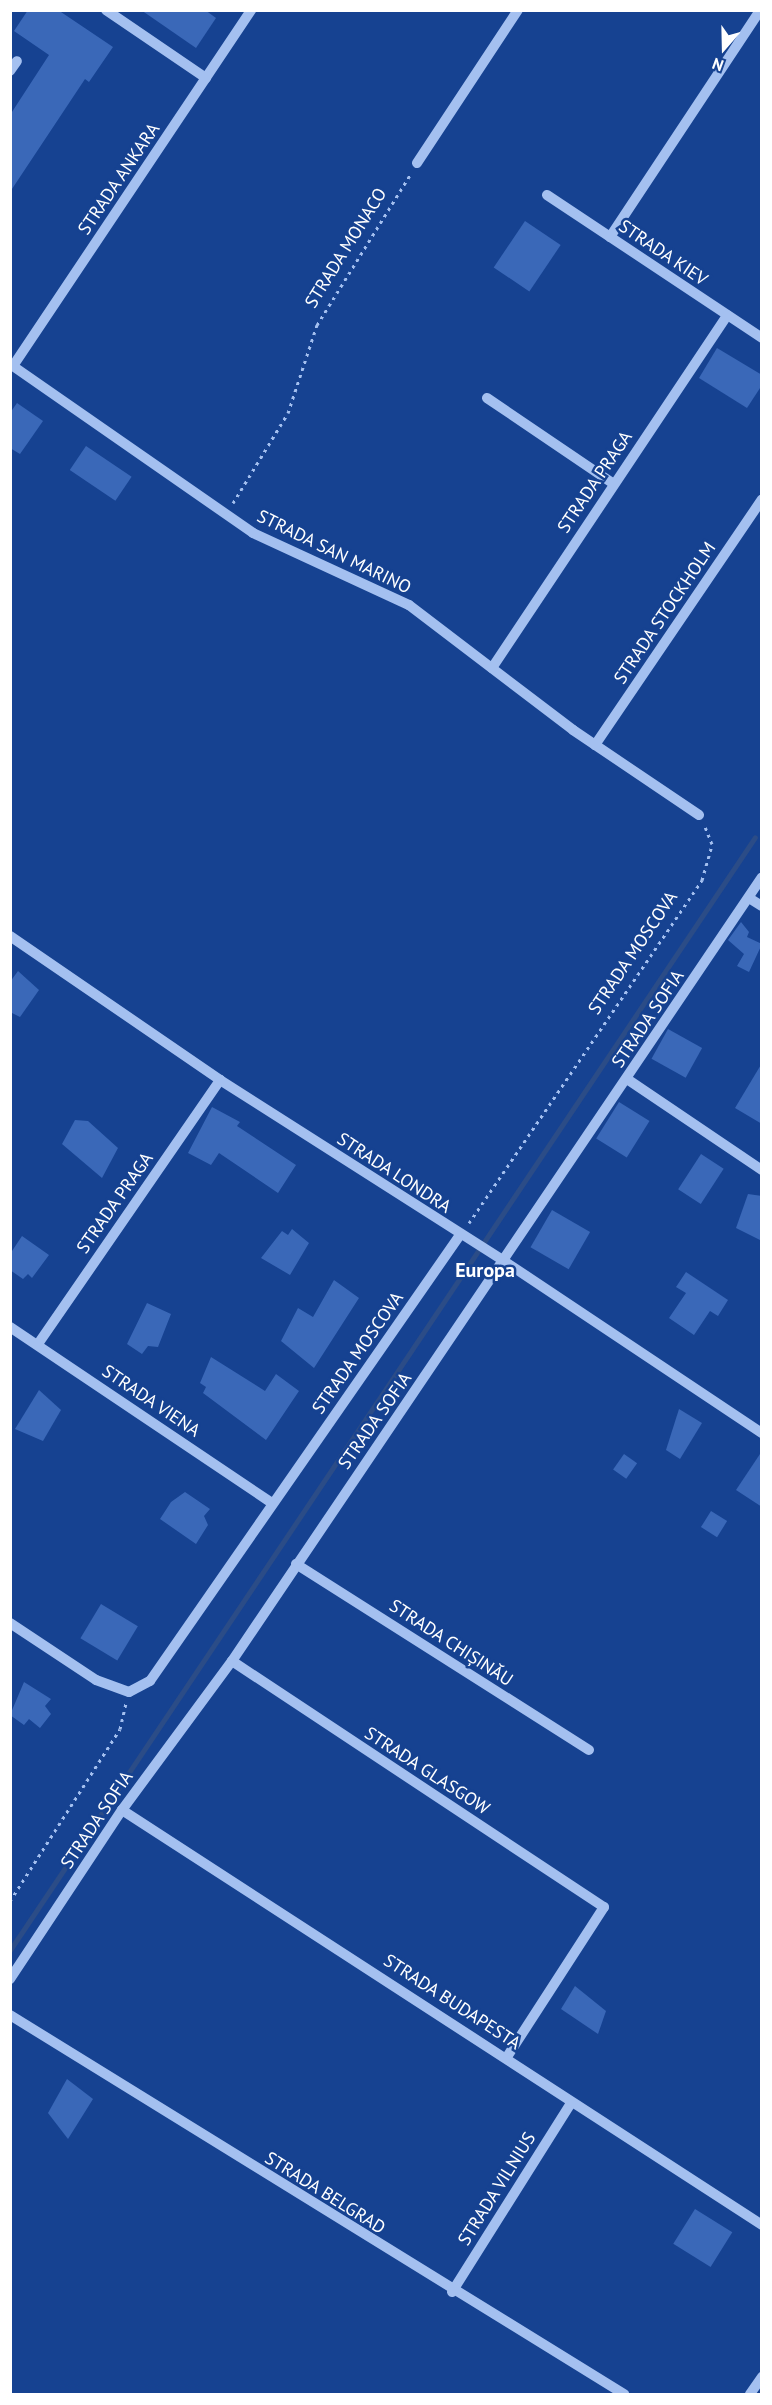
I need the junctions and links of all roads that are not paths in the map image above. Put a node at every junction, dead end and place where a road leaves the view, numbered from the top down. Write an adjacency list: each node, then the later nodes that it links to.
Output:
1 (106, 10): 7 (street)
2 (251, 10): 7 (street, STRADA ANKARA)
3 (518, 10): 8 (street)
4 (760, 10): 10 (street)
5 (18, 61): 6 (street)
6 (10, 71)
7 (206, 78): 13 (street, STRADA ANKARA)
8 (417, 163)
9 (547, 195): 10 (street, STRADA KIEV)
10 (610, 237): 11 (street, STRADA KIEV)
11 (727, 315): 12 (street, STRADA KIEV); 15 (street, STRADA PRAGA)
12 (762, 338)
13 (12, 365): 17 (street, STRADA SAN MARINO)
14 (487, 398): 15 (street)
15 (614, 484): 17 (street, STRADA PRAGA)
16 (762, 499): 18 (street, STRADA STOCKHOLM)
17 (492, 668): 18 (street, STRADA SAN MARINO)
18 (595, 745): 19 (street, STRADA SAN MARINO)
19 (699, 814)
20 (762, 877): 21 (street, STRADA SOFIA)
21 (748, 898): 22 (street); 24 (street, STRADA SOFIA)
22 (762, 906)
23 (10, 936): 25 (street, STRADA LONDRA)
24 (627, 1079): 26 (street); 28 (street, STRADA SOFIA)
25 (220, 1080): 27 (street, STRADA LONDRA); 30 (street, STRADA PRAGA)
26 (762, 1170)
27 (460, 1235): 28 (street, STRADA LONDRA); 32 (street, STRADA MOSCOVA)
28 (504, 1261): 31 (street, STRADA LONDRA); 33 (street, STRADA SOFIA)
29 (10, 1327): 30 (street, STRADA VIENA)
30 (38, 1344): 32 (street, STRADA VIENA)
31 (762, 1433)
32 (272, 1503): 34 (street, STRADA MOSCOVA)
33 (296, 1564): 35 (street, STRADA SOFIA); 36 (street, STRADA CHIȘINĂU)
34 (10, 1623)
35 (232, 1661): 37 (street, STRADA SOFIA); 40 (street, STRADA GLASGOW)
36 (589, 1750)
37 (122, 1810): 38 (street, STRADA SOFIA); 40 (street, STRADA BUDAPESTA)
38 (10, 1979)
39 (10, 2015): 43 (street, STRADA BELGRAD)
40 (507, 2057): 41 (street, STRADA BUDAPESTA)
41 (571, 2103): 42 (street, STRADA BUDAPESTA); 43 (street, STRADA VILNIUS)
42 (762, 2225)
43 (452, 2292): 45 (street, STRADA BELGRAD)
44 (762, 2377): 46 (street)
45 (624, 2394)
46 (750, 2394)

